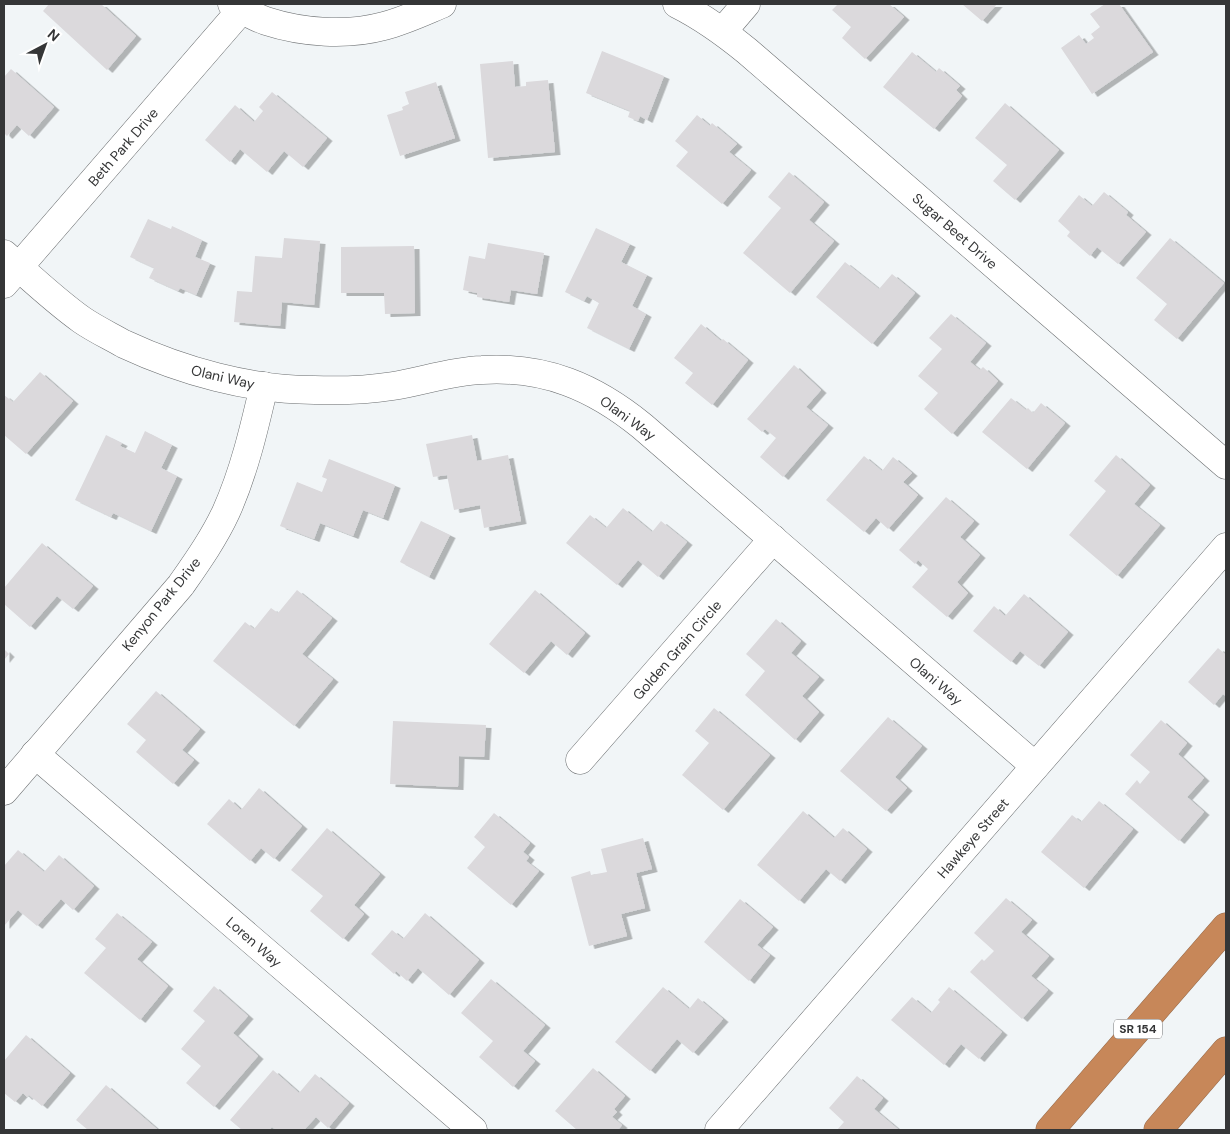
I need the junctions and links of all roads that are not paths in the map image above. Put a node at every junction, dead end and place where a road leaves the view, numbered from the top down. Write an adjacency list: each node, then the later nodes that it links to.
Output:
1 (442, 4): 4 (street)
2 (678, 4): 5 (street, Sugar Beet Drive)
3 (746, 4): 5 (street)
4 (237, 7): 6 (street, Beth Park Drive)
5 (723, 31): 8 (street, Sugar Beet Drive)
6 (9, 268): 7 (street, Olani Way)
7 (264, 386): 9 (street, Olani Way); 11 (street, Kenyon Park Drive)
8 (1226, 465)
9 (773, 539): 12 (street, Golden Grain Circle); 13 (street, Olani Way)
10 (1226, 547): 13 (street, Hawkeye Street)
11 (36, 754): 14 (street, Kenyon Park Drive); 17 (street, Loren Way)
12 (580, 760)
13 (1035, 766): 18 (street, Hawkeye Street)
14 (4, 791)
15 (1226, 927): 19 (highway, SR 154)
16 (1226, 1051): 20 (highway)
17 (473, 1130)
18 (719, 1130)
19 (1050, 1130)
20 (1158, 1130)

